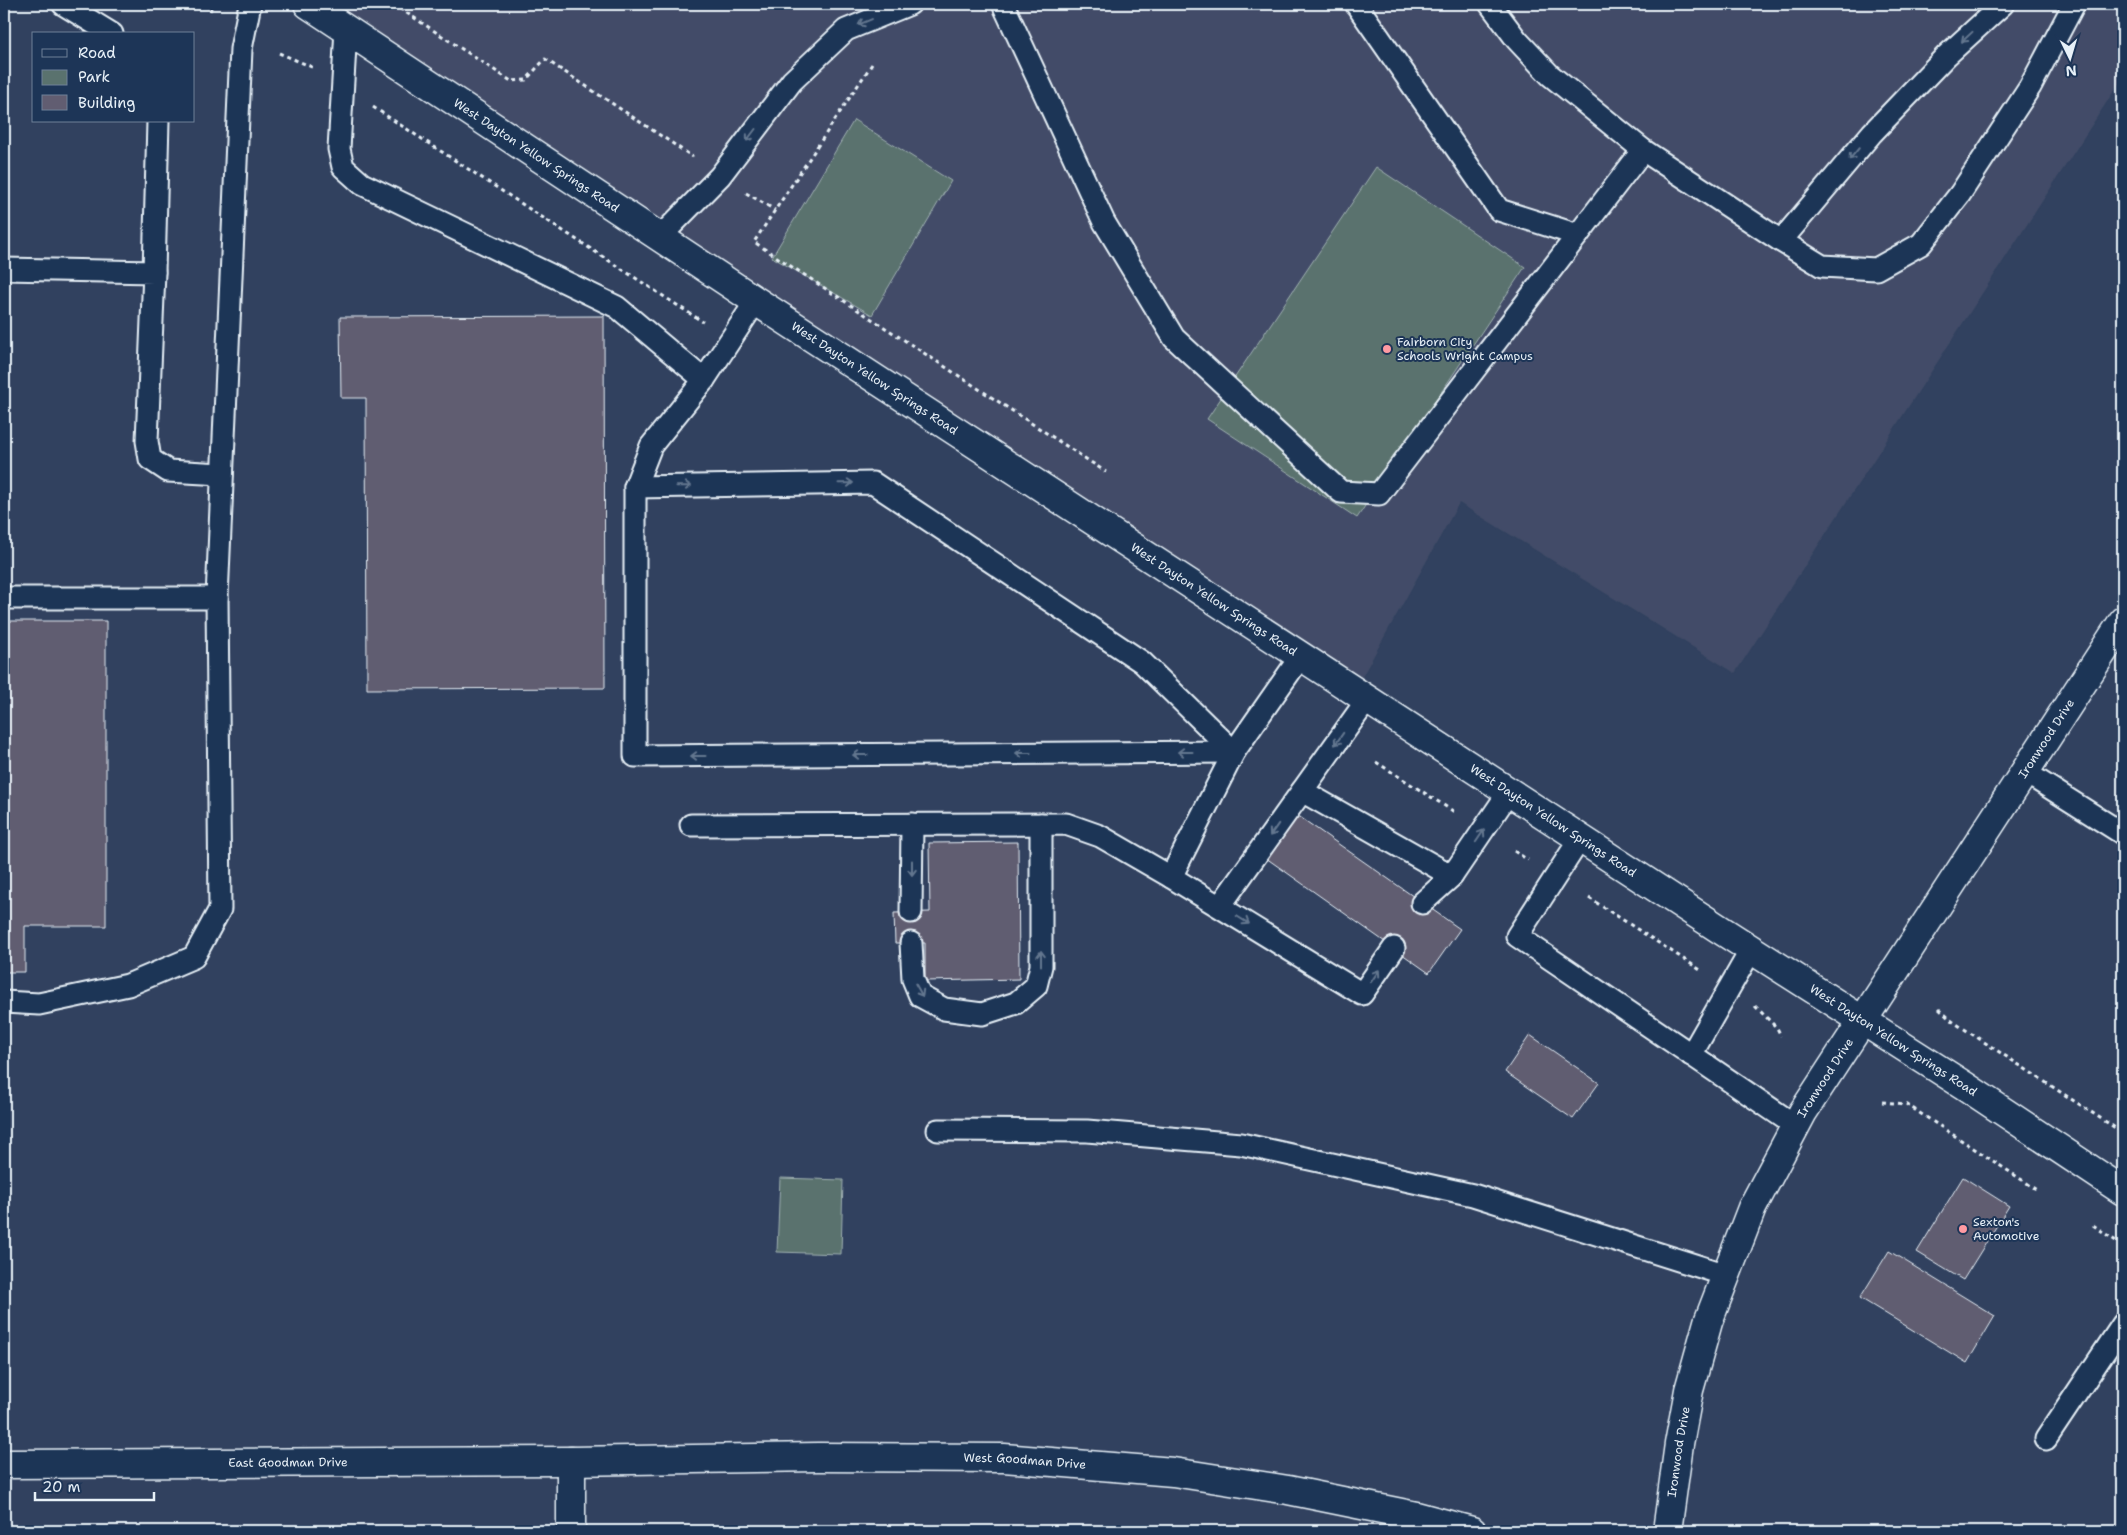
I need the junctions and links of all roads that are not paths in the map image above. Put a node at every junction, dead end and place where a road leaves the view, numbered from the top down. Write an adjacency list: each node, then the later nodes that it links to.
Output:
1 (63, 4): 11 (lane)
2 (250, 4): 21 (lane)
3 (308, 4): 10 (street, West Dayton Yellow Springs Road)
4 (910, 4): 15 (lane, one-way to 15)
5 (1003, 4): 14 (lane)
6 (1356, 4): 14 (lane)
7 (1490, 4): 13 (lane)
8 (2003, 4): 16 (lane, one-way to 16)
9 (2074, 4): 16 (lane)
10 (346, 29): 15 (street, West Dayton Yellow Springs Road); 20 (lane)
11 (109, 32)
12 (158, 122): 18 (lane)
13 (1643, 150): 14 (lane); 16 (lane)
14 (1578, 234)
15 (660, 237): 19 (street, West Dayton Yellow Springs Road)
16 (1781, 241)
17 (4, 269): 18 (lane)
18 (154, 272): 21 (lane)
19 (756, 301): 20 (lane); 26 (street, West Dayton Yellow Springs Road)
20 (704, 380): 22 (lane)
21 (222, 474): 24 (lane)
22 (635, 487): 28 (lane, one-way to 28); 28 (lane, one-way to 22)
23 (4, 598): 24 (lane)
24 (217, 598): 45 (lane)
25 (2123, 621): 29 (street, Ironwood Drive)
26 (1301, 656): 27 (street, West Dayton Yellow Springs Road); 28 (lane)
27 (1367, 700): 30 (lane, one-way to 30); 31 (street, West Dayton Yellow Springs Road)
28 (1234, 752): 38 (lane)
29 (2025, 772): 35 (lane); 46 (street, Ironwood Drive)
30 (1302, 791): 37 (lane); 40 (lane, one-way to 40)
31 (1509, 792): 36 (street, West Dayton Yellow Springs Road); 37 (lane, one-way to 31)
32 (912, 824): 33 (lane); 34 (lane); 41 (lane, one-way to 41)
33 (1040, 824): 38 (lane); 42 (lane, one-way to 33)
34 (690, 825)
35 (2123, 834)
36 (1580, 838): 44 (street, West Dayton Yellow Springs Road); 47 (lane)
37 (1452, 876): 39 (lane)
38 (1171, 877): 40 (lane)
39 (1422, 903)
40 (1220, 906): 43 (lane, one-way to 43)
41 (911, 912)
42 (911, 943)
43 (1394, 948)
44 (1751, 950): 46 (street, West Dayton Yellow Springs Road); 47 (lane)
45 (4, 1002)
46 (1863, 1021): 48 (street, Ironwood Drive); 50 (street, West Dayton Yellow Springs Road)
47 (1691, 1055): 48 (lane)
48 (1796, 1126): 51 (street, Ironwood Drive)
49 (938, 1130): 51 (lane)
50 (2123, 1191)
51 (1726, 1275): 58 (street, Ironwood Drive)
52 (2123, 1324): 53 (lane)
53 (2046, 1439)
54 (571, 1461): 55 (street, East Goodman Drive); 56 (street); 57 (street, West Goodman Drive)
55 (4, 1464)
56 (571, 1531)
57 (1472, 1531)
58 (1667, 1531)

